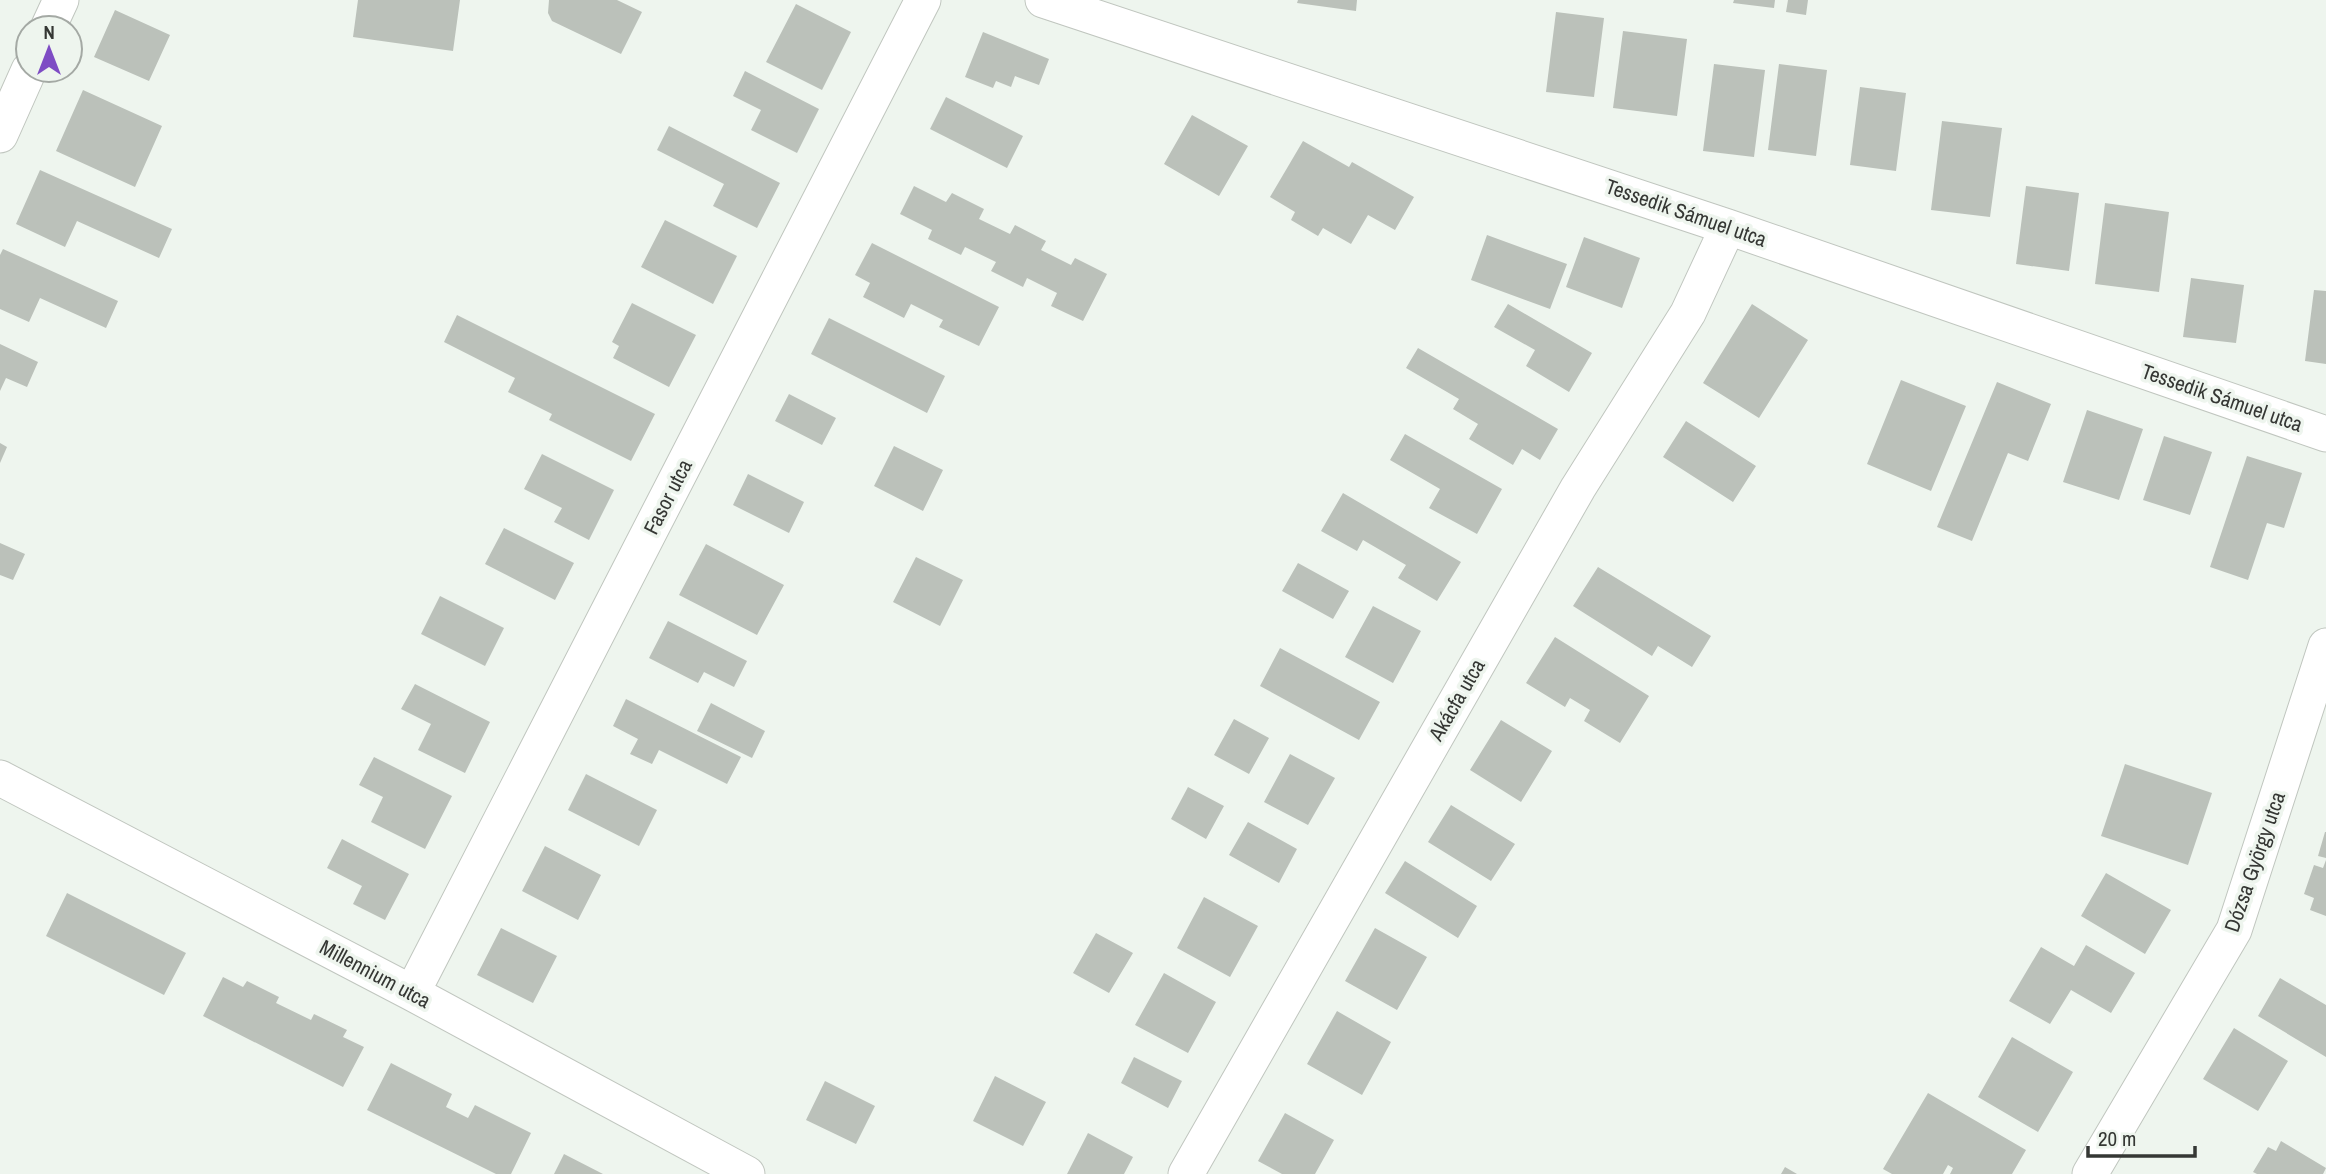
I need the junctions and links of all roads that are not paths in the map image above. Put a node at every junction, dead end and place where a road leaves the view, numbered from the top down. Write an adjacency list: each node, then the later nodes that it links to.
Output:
1 (923, 0): 9 (street, Fasor utca)
2 (1042, 0): 5 (street, Tessedik Sámuel utca)
3 (23, 84): 4 (street)
4 (0, 135)
5 (1728, 227): 6 (street, Tessedik Sámuel utca); 11 (street, Akácfa utca)
6 (2326, 434)
7 (2326, 646): 12 (street, Dózsa György utca)
8 (0, 778): 9 (street, Millennium utca)
9 (412, 993): 10 (street, Millennium utca)
10 (747, 1174)
11 (1186, 1174)
12 (2090, 1174)

